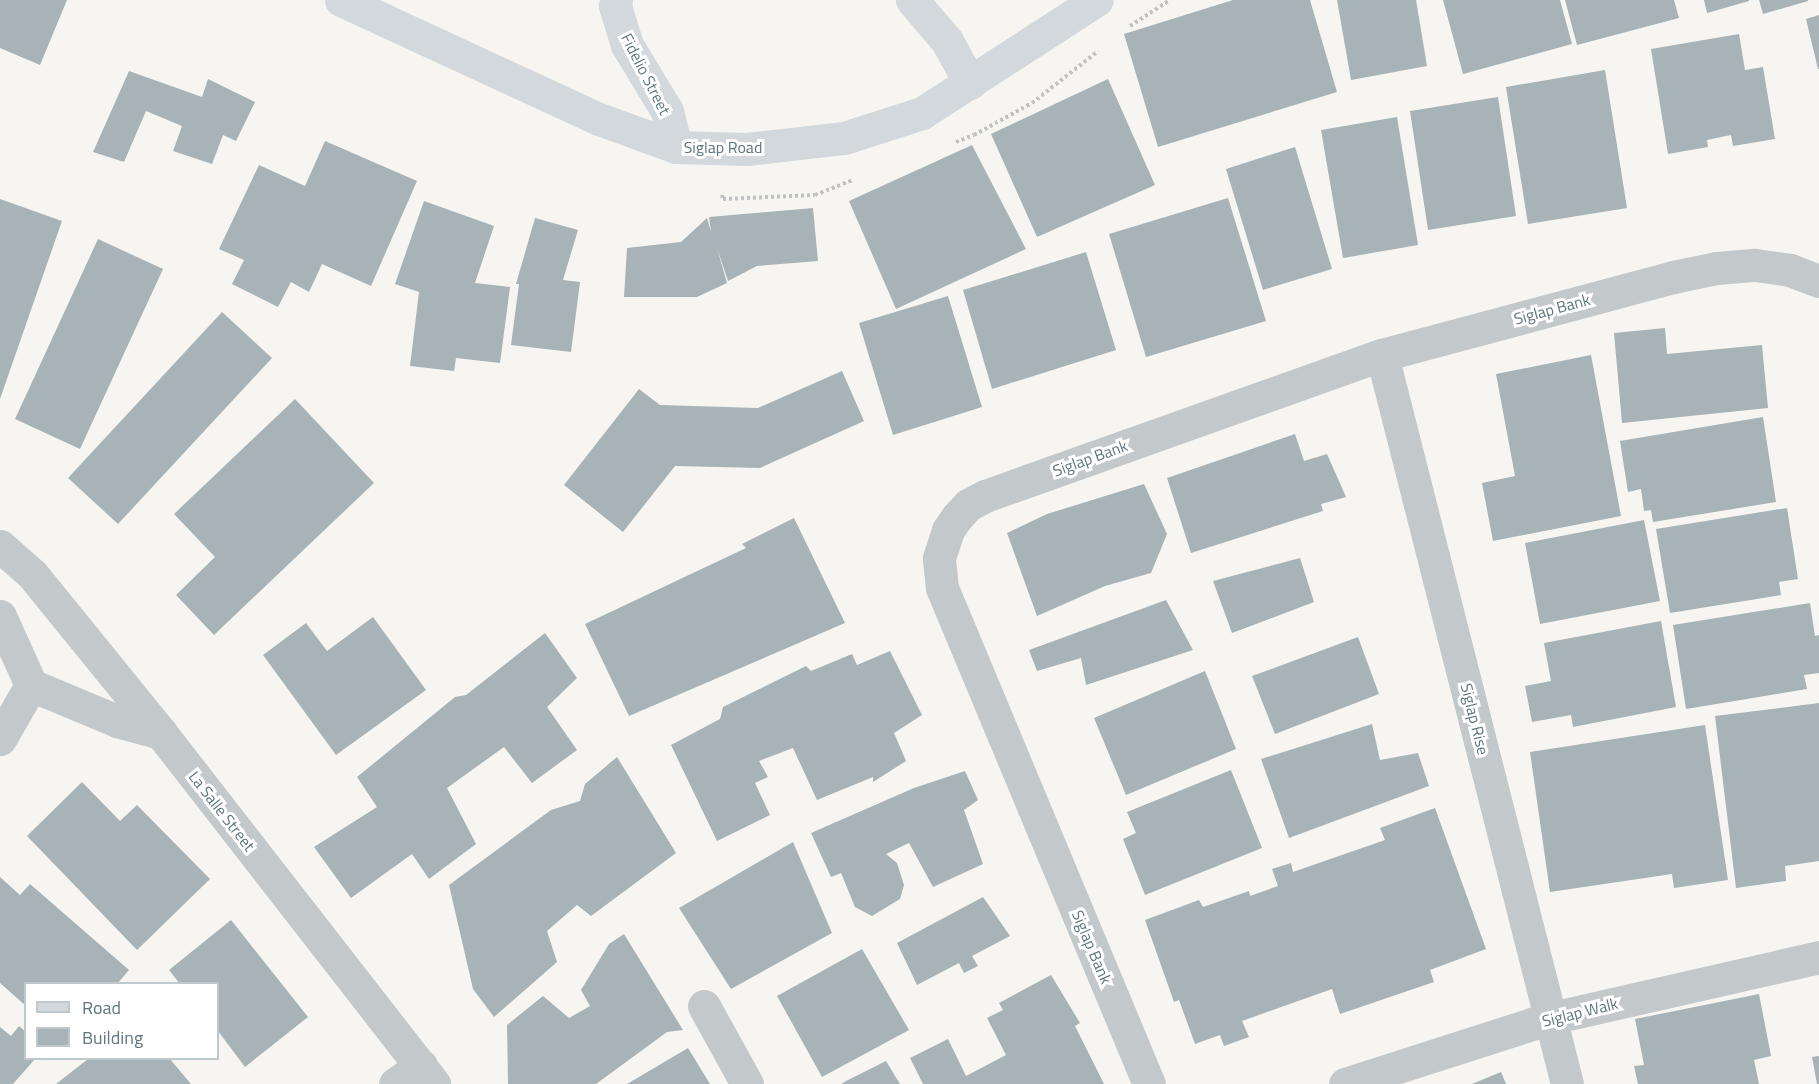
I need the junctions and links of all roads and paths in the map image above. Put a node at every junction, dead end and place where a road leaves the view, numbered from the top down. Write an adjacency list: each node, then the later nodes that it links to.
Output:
1 (341, 0): 6 (main road, Siglap Road)
2 (616, 0): 6 (main road, Fidelio Street)
3 (912, 0): 5 (main road)
4 (1097, 0): 5 (main road, Siglap Road)
5 (970, 83): 6 (main road, Siglap Road)
6 (676, 147)
7 (1819, 281): 8 (street, Siglap Bank)
8 (1382, 355): 16 (street, Siglap Rise); 19 (street, Siglap Bank)
9 (0, 546): 12 (street, La Salle Street)
10 (0, 616): 11 (street)
11 (31, 685): 12 (street); 13 (street)
12 (161, 733): 17 (street, La Salle Street)
13 (0, 739)
14 (1819, 957): 16 (street, Siglap Walk)
15 (704, 1006): 18 (street)
16 (1551, 1018): 20 (street, Siglap Walk); 21 (street, Siglap Rise)
17 (417, 1078)
18 (747, 1084)
19 (1149, 1084)
20 (1345, 1084)
21 (1567, 1084)

